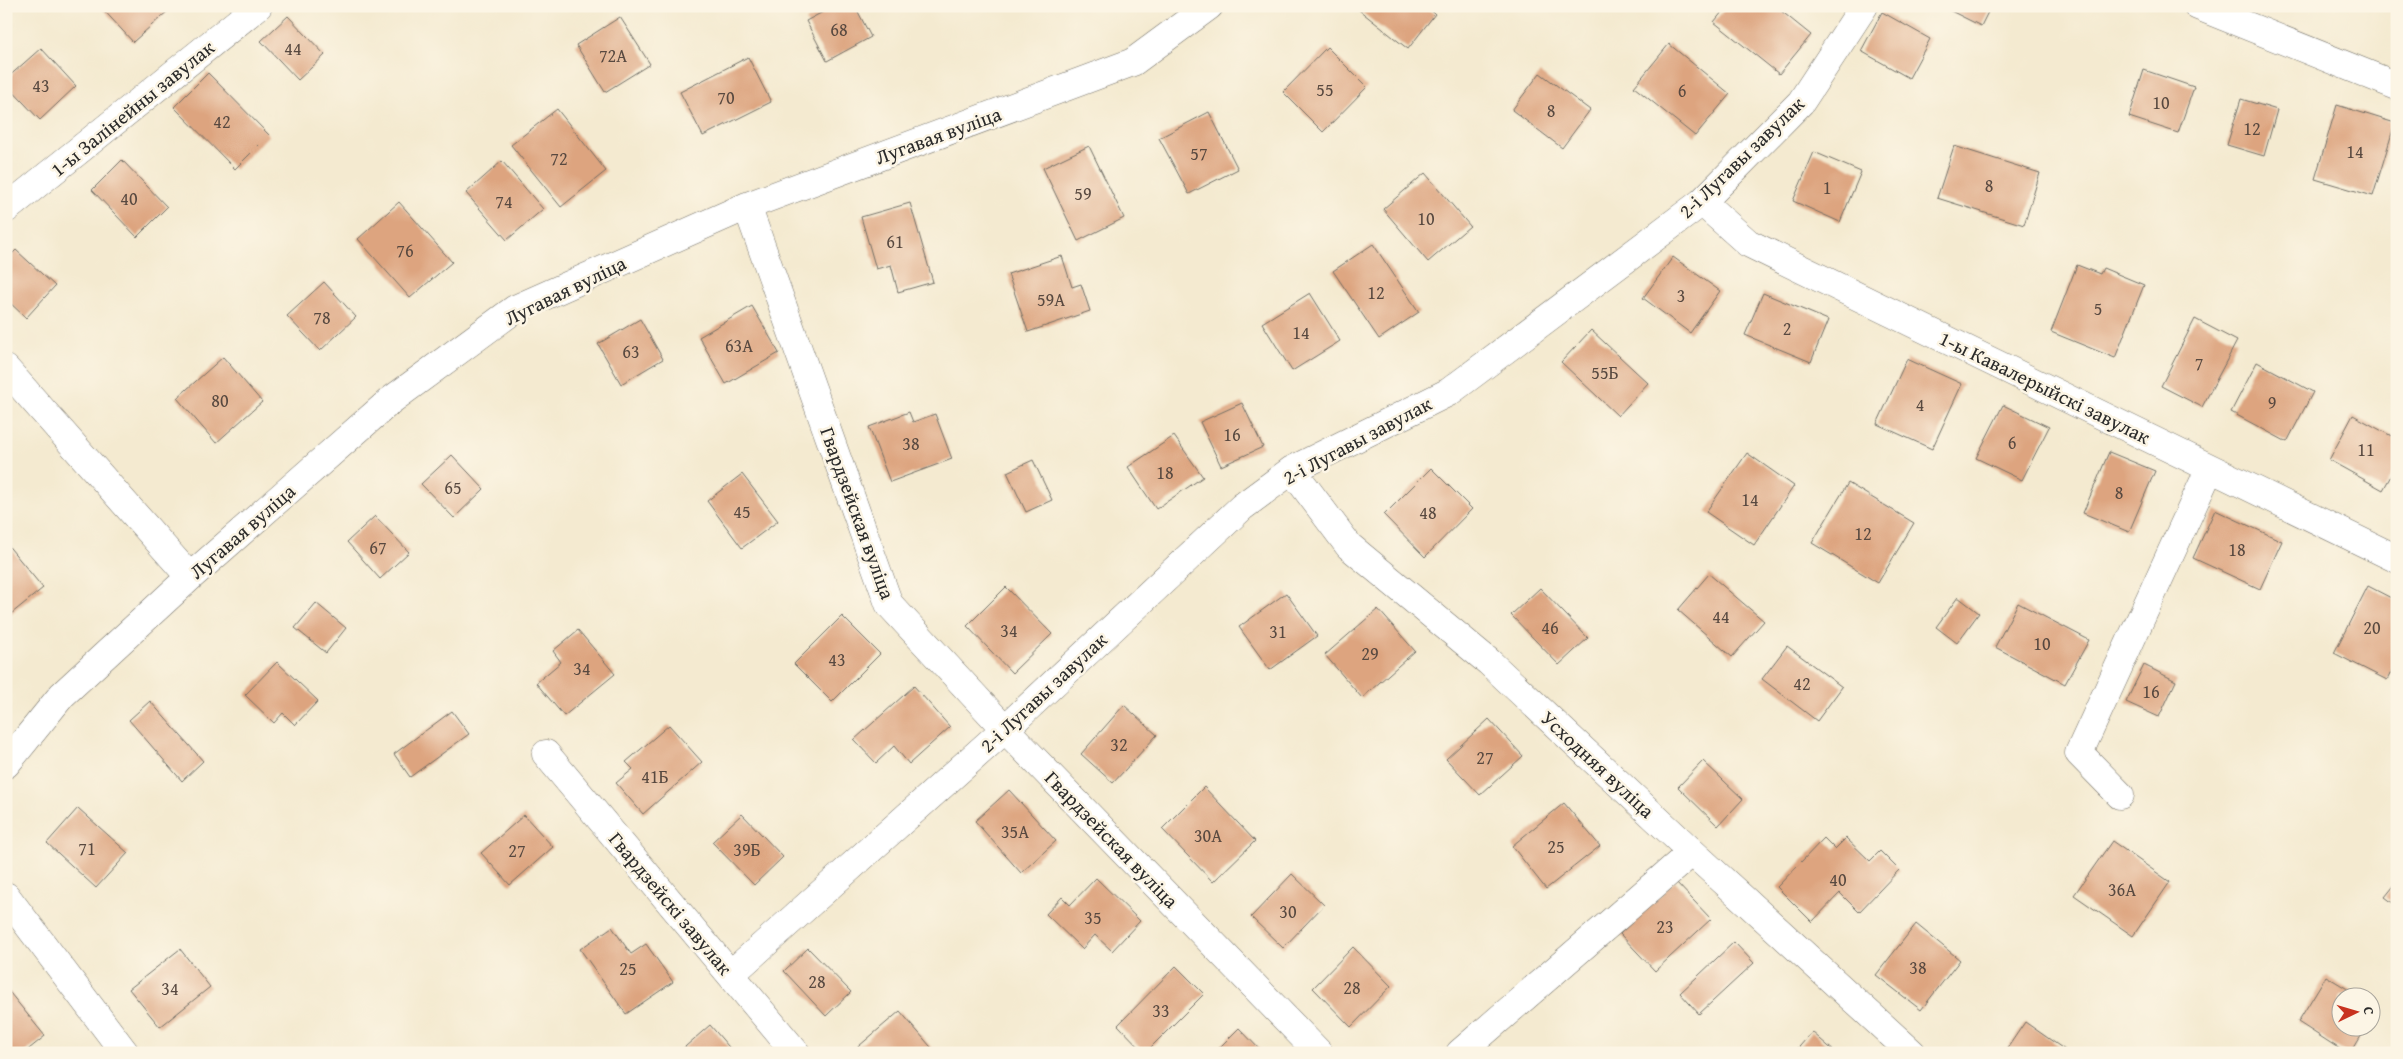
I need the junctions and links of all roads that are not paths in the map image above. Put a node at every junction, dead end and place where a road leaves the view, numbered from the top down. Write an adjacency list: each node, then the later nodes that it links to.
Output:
1 (258, 6): 8 (street, 1-ы Залінейны завулак)
2 (1209, 6): 7 (street, Лугавая вуліца)
3 (1864, 6): 6 (street, 2-і Лугавы завулак)
4 (2198, 6): 5 (street)
5 (2397, 86)
6 (1702, 202): 10 (street, 1-ы Кавалерыйскі завулак); 11 (street, 2-і Лугавы завулак)
7 (747, 206): 13 (street, Лугавая вуліца); 14 (street, Гвардзейская вуліца)
8 (6, 209)
9 (6, 369): 13 (street)
10 (2210, 468): 12 (street, 1-ы Кавалерыйскі завулак); 17 (street)
11 (1292, 470): 14 (street, 2-і Лугавы завулак); 18 (street, Усходняя вуліца)
12 (2397, 559)
13 (190, 577): 16 (street, Лугавая вуліца)
14 (1005, 728): 20 (street, 2-і Лугавы завулак); 23 (street, Гвардзейская вуліца)
15 (546, 754): 20 (street, Гвардзейскі завулак)
16 (6, 764)
17 (2120, 795)
18 (1692, 852): 24 (street); 25 (street, Усходняя вуліца)
19 (6, 896): 21 (street)
20 (730, 974): 22 (street, Гвардзейскі завулак)
21 (125, 1053)
22 (796, 1053)
23 (1319, 1053)
24 (1460, 1053)
25 (1912, 1053)

